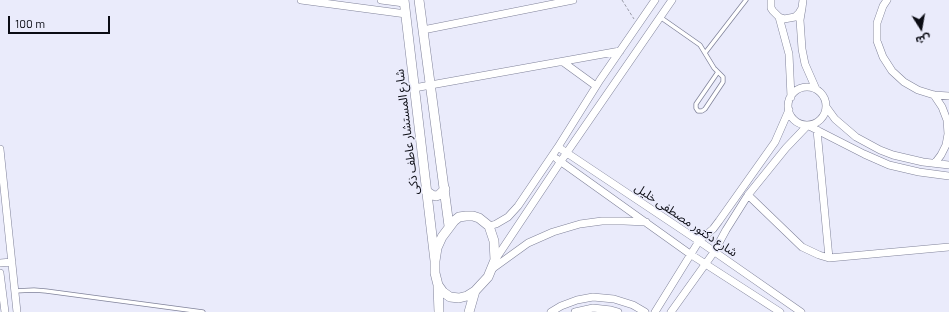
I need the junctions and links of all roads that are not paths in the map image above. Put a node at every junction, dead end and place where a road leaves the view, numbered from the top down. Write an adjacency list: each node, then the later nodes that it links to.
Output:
1 (301, 0): 15 (street)
2 (381, 0): 11 (street)
3 (419, 0): 18 (street)
4 (573, 0): 12 (street)
5 (655, 0): 19 (street)
6 (672, 0): 16 (street)
7 (746, 0): 20 (lane)
8 (766, 0): 14 (street)
9 (771, 0): 14 (street)
10 (887, 0): 28 (street)
11 (404, 2): 15 (street, شارع المستشار عاطف ذكى)
12 (542, 3): 18 (street)
13 (803, 3): 17 (street); 27 (street)
14 (771, 8): 17 (street)
15 (406, 14): 25 (street, شارع المستشار عاطف ذكى)
16 (660, 17): 20 (lane); 26 (street)
17 (779, 17): 30 (street)
18 (423, 30): 24 (street)
19 (620, 51): 21 (street); 23 (street)
20 (705, 53): 22 (lane)
21 (563, 62): 23 (street); 24 (street)
22 (718, 72): 22 (lane)
23 (598, 83): 26 (street); 36 (street)
24 (432, 85): 25 (street); 44 (street)
25 (414, 88): 45 (street, شارع المستشار عاطف ذكى)
26 (611, 88): 38 (street)
27 (816, 89): 30 (street); 31 (street)
28 (934, 95): 29 (street); 34 (street)
29 (949, 96)
30 (791, 97): 32 (street)
31 (827, 108): 33 (street); 41 (street)
32 (788, 110): 33 (street); 53 (street)
33 (808, 126): 35 (street); 46 (street)
34 (948, 129): 41 (street)
35 (817, 130): 43 (street); 57 (street)
36 (558, 147): 38 (street, شارع دكتور مصطفى خليل); 39 (street)
37 (0, 149): 47 (street)
38 (567, 152): 40 (street); 53 (street, شارع دكتور مصطفى خليل)
39 (552, 156): 40 (street, شارع دكتور مصطفى خليل); 48 (street)
40 (560, 161): 49 (street); 50 (street, شارع دكتور مصطفى خليل)
41 (935, 163): 42 (street)
42 (949, 165)
43 (949, 176)
44 (445, 189): 45 (street); 51 (street)
45 (426, 191): 58 (street, شارع المستشار عاطف ذكى)
46 (748, 195): 55 (street); 57 (street)
47 (3, 212): 59 (street)
48 (514, 212): 49 (street); 52 (street)
49 (522, 218): 61 (street)
50 (646, 222): 56 (street, شارع دكتور مصطفى خليل); 61 (street)
51 (449, 226): 52 (street); 58 (street)
52 (489, 226): 61 (street)
53 (699, 241): 55 (street, شارع دكتور مصطفى خليل); 56 (street)
54 (949, 247): 57 (street)
55 (714, 252): 62 (street); 80 (street, شارع دكتور مصطفى خليل)
56 (690, 254): 62 (street, شارع دكتور مصطفى خليل); 77 (street)
57 (829, 258)
58 (434, 260): 64 (street)
59 (12, 262): 60 (street); 65 (street)
60 (0, 263)
61 (493, 264): 66 (street)
62 (705, 264): 78 (street); 79 (street, شارع دكتور مصطفى خليل)
63 (0, 273): 67 (street)
64 (438, 286): 66 (street); 71 (street)
65 (15, 291): 69 (street); 70 (lane)
66 (475, 291): 72 (street)
67 (2, 306): 68 (street)
68 (5, 312)
69 (17, 312)
70 (203, 312)
71 (439, 312)
72 (469, 312)
73 (551, 312): 76 (street)
74 (575, 312): 75 (street)
75 (618, 312)
76 (644, 312)
77 (655, 312)
78 (671, 312)
79 (780, 312)
80 (801, 312)

